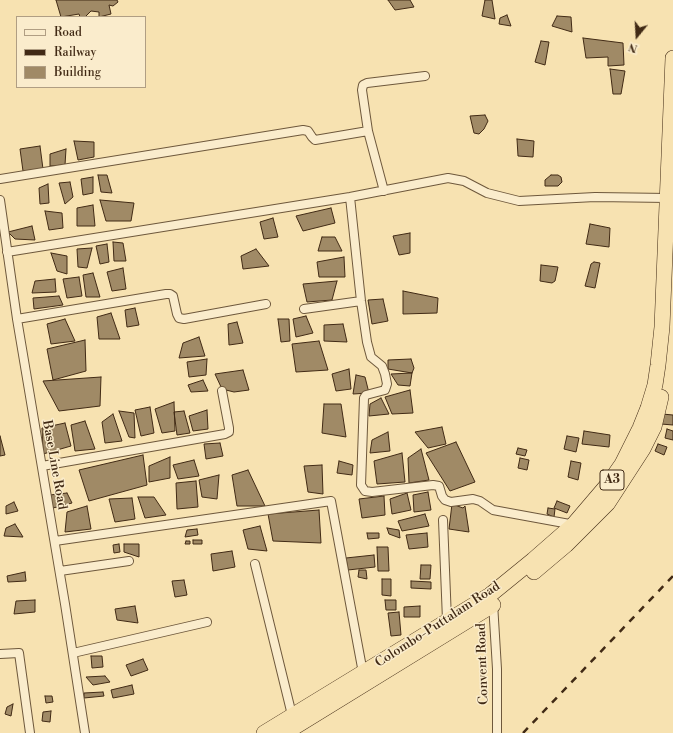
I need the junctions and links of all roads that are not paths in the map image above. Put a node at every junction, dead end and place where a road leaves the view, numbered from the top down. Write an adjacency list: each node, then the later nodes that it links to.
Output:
1 (673, 58): 7 (highway, Colombo-Puttalam Road / A3)
2 (425, 76): 3 (street)
3 (368, 131): 4 (street); 5 (street)
4 (0, 180)
5 (384, 191): 6 (street); 7 (street)
6 (350, 197): 9 (street); 10 (street)
7 (668, 198): 18 (highway, Colombo-Puttalam Road / A3)
8 (0, 200): 9 (street, Base Line Road)
9 (7, 252): 13 (street, Base Line Road)
10 (361, 301): 12 (street); 18 (street)
11 (266, 304): 13 (street)
12 (304, 309)
13 (17, 319): 16 (street, Base Line Road)
14 (673, 321): 18 (highway, Colombo-Puttalam Road / A3)
15 (222, 391): 16 (street)
16 (42, 466): 19 (street, Base Line Road)
17 (443, 520): 24 (street)
18 (578, 526): 23 (highway, Colombo-Puttalam Road / A3)
19 (55, 540): 22 (street, Base Line Road); 28 (street)
20 (129, 561): 22 (street)
21 (255, 564): 29 (street)
22 (60, 571): 26 (street, Base Line Road)
23 (491, 600): 24 (highway, Colombo-Puttalam Road / A3); 33 (highway, Colombo-Puttalam Road / A3); 34 (street, Convent Road)
24 (447, 620): 28 (highway, Colombo-Puttalam Road / A3)
25 (208, 622): 26 (street)
26 (73, 653): 31 (street, Base Line Road)
27 (0, 654): 30 (street)
28 (363, 673): 29 (highway, Colombo-Puttalam Road / A3)
29 (292, 715): 32 (highway, Colombo-Puttalam Road / A3)
30 (30, 733)
31 (85, 733)
32 (264, 733)
33 (285, 733)
34 (497, 733)

